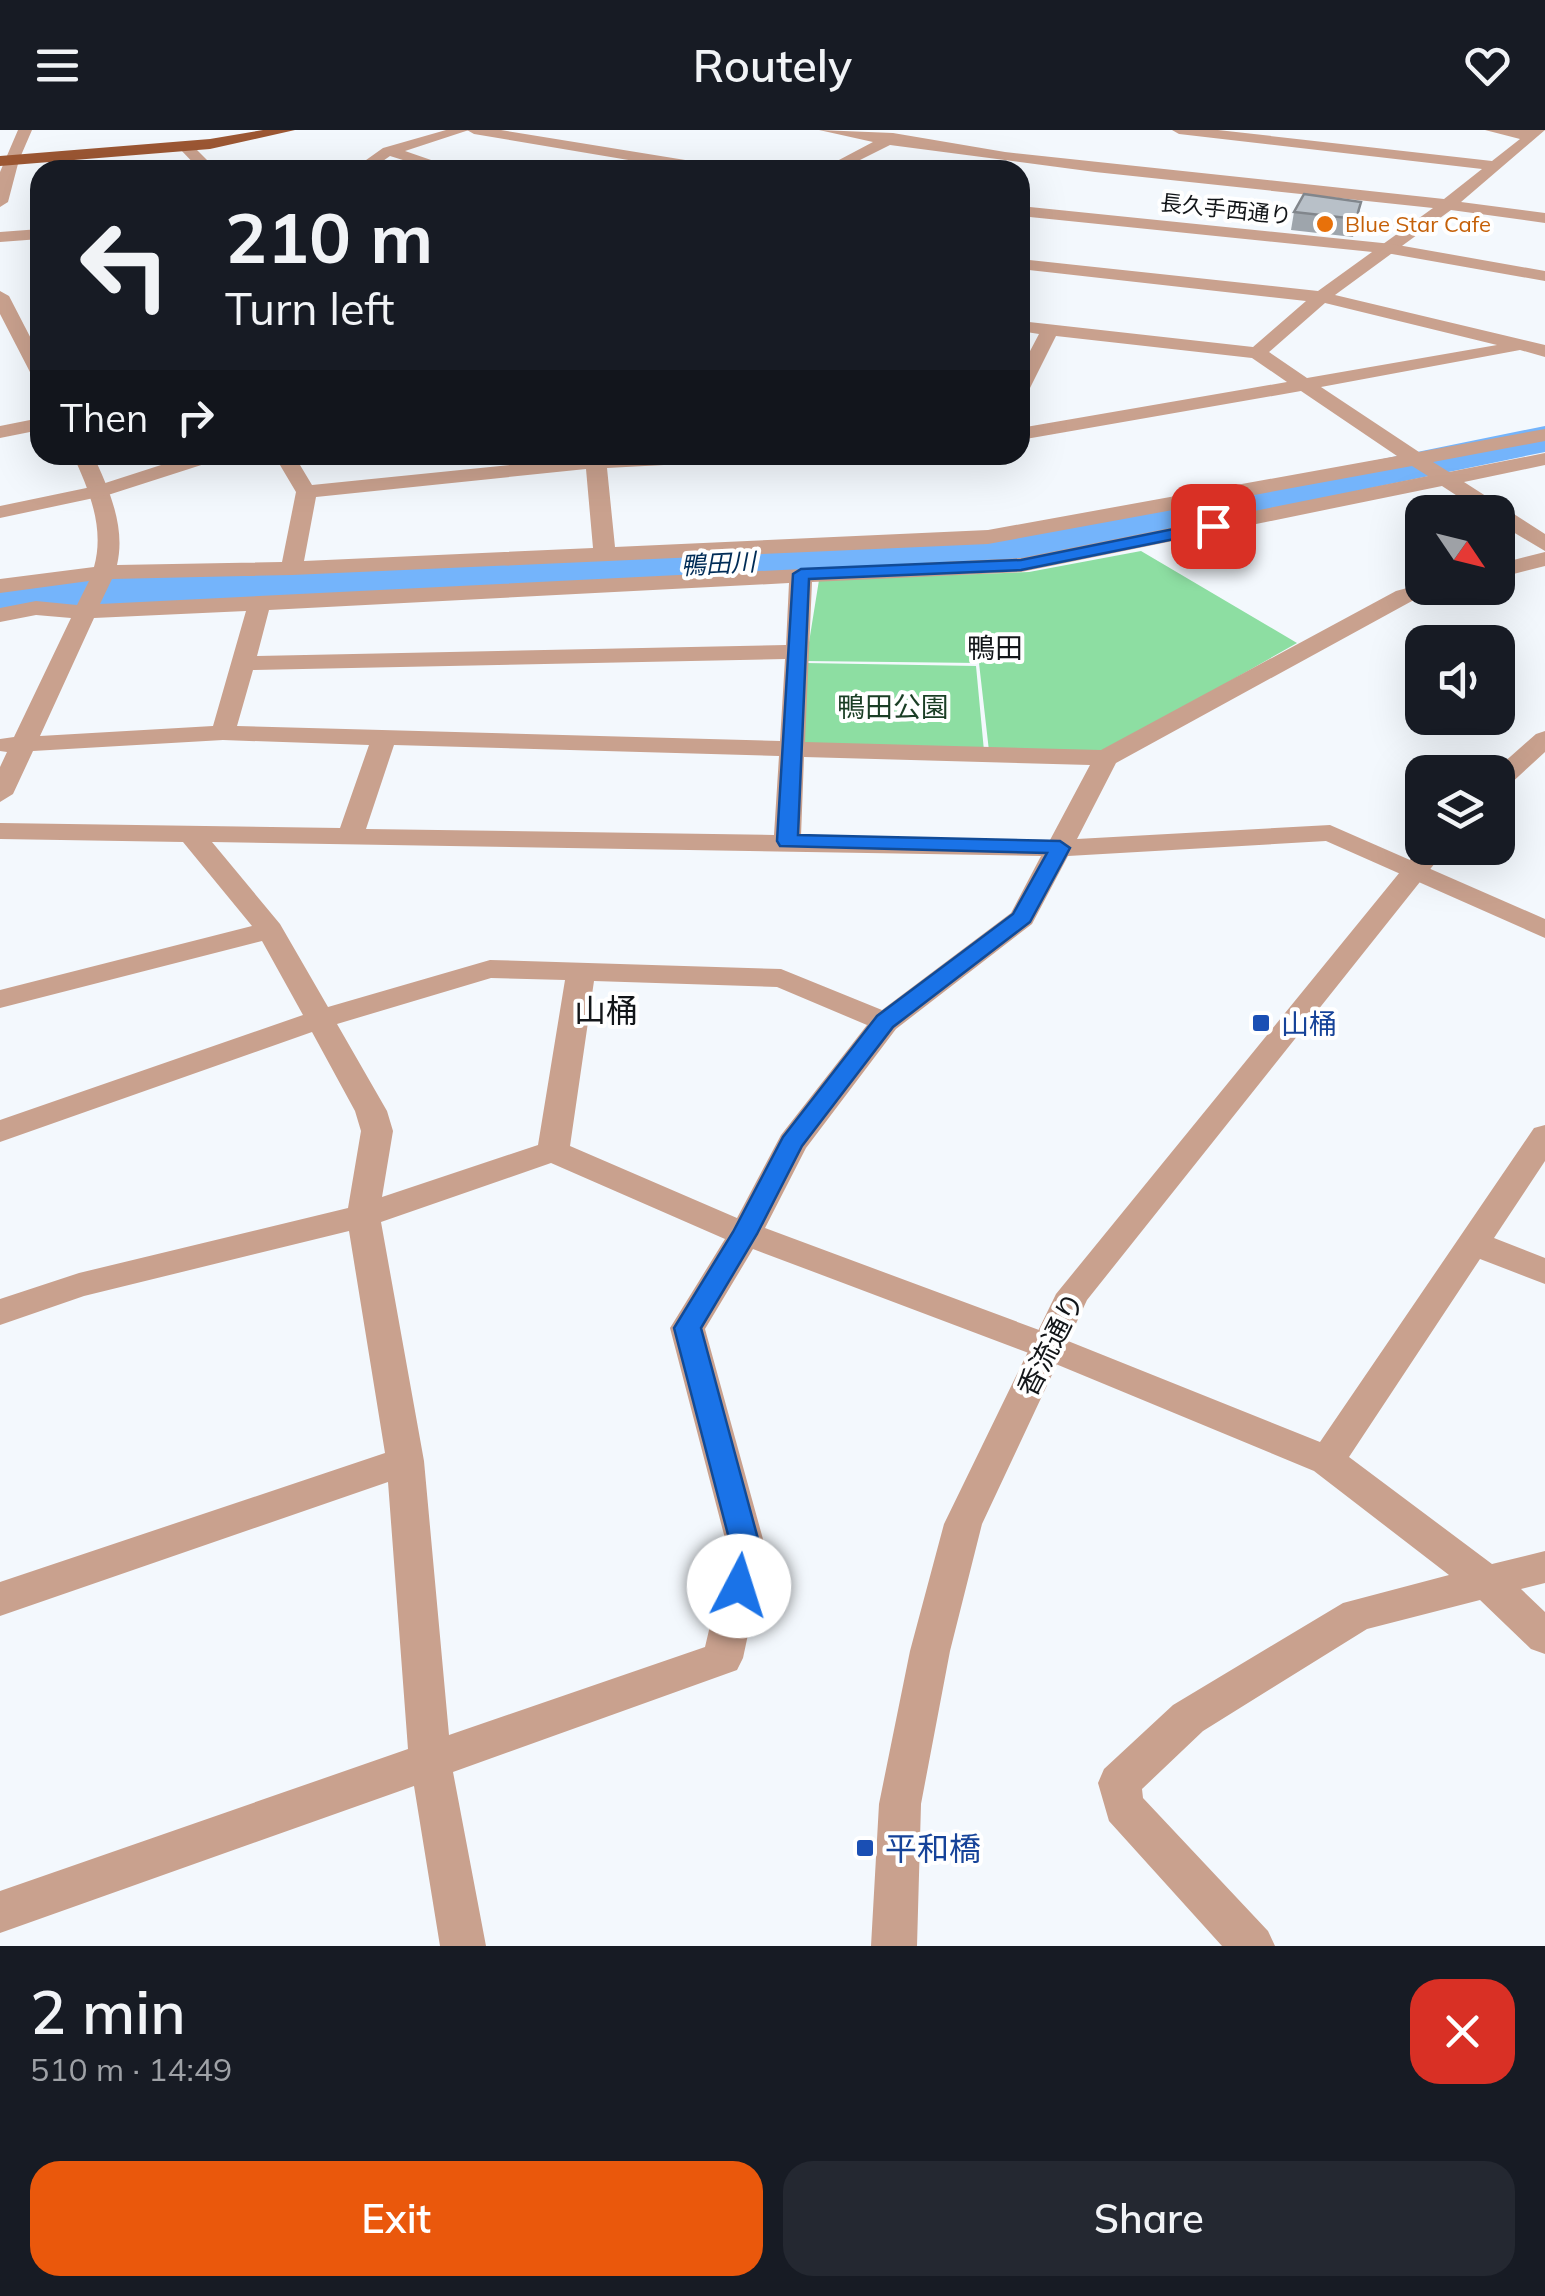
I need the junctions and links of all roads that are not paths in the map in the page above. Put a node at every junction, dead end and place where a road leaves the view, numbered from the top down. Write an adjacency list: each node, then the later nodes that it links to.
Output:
1 (288, 130): 11 (main road)
2 (462, 130): 13 (street)
3 (474, 130): 18 (street)
4 (826, 130): 10 (street)
5 (909, 130): 10 (street)
6 (1178, 130): 21 (street)
7 (1492, 130): 9 (street)
8 (18, 131): 20 (street)
9 (1536, 133): 12 (street)
10 (887, 141): 19 (street); 23 (street)
11 (184, 146): 15 (street); 20 (main road)
12 (1518, 147): 14 (street); 21 (street)
13 (388, 150): 16 (street); 17 (street)
14 (1545, 152)
15 (199, 160)
16 (374, 160)
17 (420, 160)
18 (656, 160)
19 (848, 160)
20 (6, 161): 22 (street)
21 (1494, 166): 23 (street)
22 (0, 202)
23 (1448, 203): 25 (street); 28 (street)
24 (1030, 212): 28 (street, 長久手西通り)
25 (1545, 218)
26 (30, 235): 27 (street)
27 (0, 237)
28 (1392, 249): 30 (street, 長久手西通り); 31 (street)
29 (1030, 265): 31 (street)
30 (1545, 276)
31 (1321, 298): 35 (street); 36 (street)
32 (2, 306): 37 (street)
33 (1030, 327): 34 (street)
34 (1050, 330): 36 (street); 39 (street)
35 (1535, 349): 38 (street)
36 (1257, 353): 38 (street)
37 (30, 356)
38 (1304, 384): 39 (street); 43 (street)
39 (1036, 404)
40 (30, 426): 41 (street)
41 (0, 432)
42 (1545, 434): 43 (street)
43 (1412, 459): 50 (street); 57 (street)
44 (1545, 459): 50 (street)
45 (87, 465): 51 (street)
46 (182, 465): 51 (street)
47 (290, 465): 52 (street)
48 (539, 465): 52 (street)
49 (592, 465): 57 (street)
50 (1444, 480): 53 (street); 62 (street)
51 (101, 491): 54 (street); 61 (street)
52 (306, 492): 60 (street)
53 (1468, 495)
54 (0, 512)
55 (1515, 525): 56 (street)
56 (1545, 544)
57 (605, 554): 60 (street)
58 (1545, 559): 59 (street)
59 (1515, 567)
60 (292, 568): 61 (street)
61 (104, 572): 63 (street); 66 (street)
62 (801, 574): 65 (street); 68 (street)
63 (0, 586)
64 (1405, 596): 75 (street)
65 (260, 601): 66 (street); 69 (street)
66 (83, 612): 67 (street); 73 (street)
67 (0, 616)
68 (800, 652): 69 (street); 74 (street)
69 (244, 663): 70 (street)
70 (223, 733): 71 (street); 73 (street)
71 (384, 737): 74 (street); 80 (street)
72 (1545, 738): 76 (street)
73 (12, 744): 77 (street)
74 (794, 747): 75 (street); 81 (street)
75 (1106, 758): 82 (street)
76 (1515, 766)
77 (0, 794)
78 (0, 831): 79 (street)
79 (190, 833): 80 (street); 87 (street)
80 (351, 835): 81 (street)
81 (788, 841): 82 (street)
82 (1060, 848): 83 (street); 91 (street)
83 (1405, 854)
84 (1420, 865): 100 (street, 香流通り)
85 (1435, 865): 86 (street)
86 (1545, 929)
87 (270, 930): 89 (street); 90 (street)
88 (581, 973): 90 (street); 91 (street); 94 (street)
89 (0, 999)
90 (321, 1019): 92 (street); 95 (street)
91 (885, 1022): 96 (street)
92 (0, 1131)
93 (1545, 1136): 97 (street)
94 (552, 1151): 95 (street); 96 (street)
95 (363, 1216): 99 (street); 101 (street)
96 (745, 1234): 100 (street); 107 (street)
97 (1476, 1244): 98 (street); 102 (street)
98 (1545, 1272)
99 (0, 1312)
100 (1046, 1346): 102 (street); 110 (street, 香流通り)
101 (405, 1460): 105 (street); 107 (street)
102 (1328, 1461): 104 (street)
103 (1545, 1567): 104 (street)
104 (1488, 1583): 106 (street); 111 (street)
105 (0, 1599)
106 (1545, 1636)
107 (430, 1759): 108 (street); 109 (street)
108 (0, 1912)
109 (463, 1946)
110 (894, 1946)
111 (1252, 1946)

